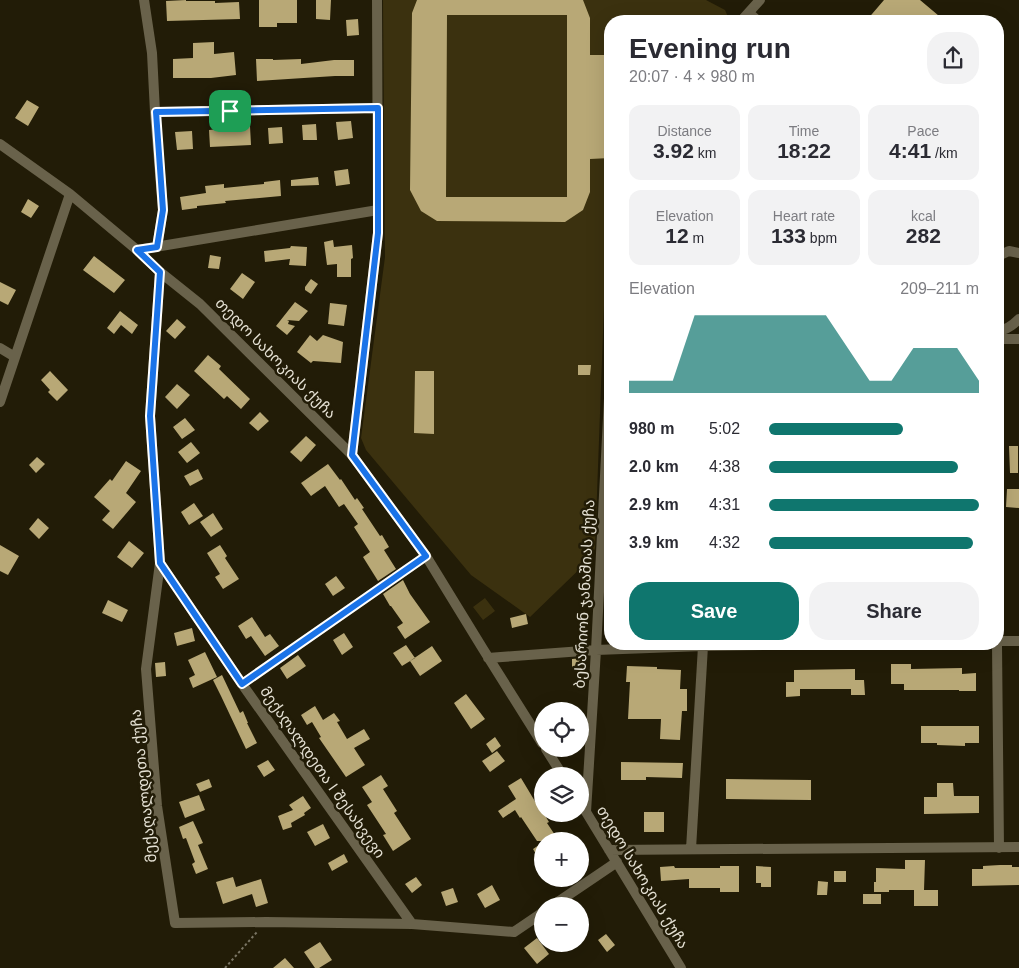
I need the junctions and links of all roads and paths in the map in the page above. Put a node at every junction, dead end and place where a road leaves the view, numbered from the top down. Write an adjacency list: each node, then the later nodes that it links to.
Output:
1 (144, 0): 8 (street)
2 (377, 0): 7 (street)
3 (760, 0): 4 (street)
4 (749, 12): 5 (street); 6 (street)
5 (746, 15)
6 (752, 15)
7 (378, 108): 8 (street); 11 (street)
8 (156, 112): 12 (street)
9 (0, 144): 10 (street, თედო სახოკიას ქუჩა)
10 (70, 194): 13 (street, თედო სახოკიას ქუჩა); 20 (street)
11 (378, 210): 12 (street); 22 (street)
12 (157, 247): 13 (street)
13 (137, 250): 14 (street, თედო სახოკიას ქუჩა)
14 (160, 272): 22 (street, თედო სახოკიას ქუჩა); 25 (street, მექაღალდეთა ქუჩა)
15 (1015, 323): 16 (street)
16 (1004, 332)
17 (1004, 337): 18 (street)
18 (1019, 338)
19 (0, 348): 20 (street)
20 (15, 357): 21 (street)
21 (0, 402)
22 (352, 455): 24 (street, თედო სახოკიას ქუჩა)
23 (604, 495): 28 (street, ბესარიონ ჯანაშიას ქუჩა)
24 (426, 556): 32 (street, თედო სახოკიას ქუჩა); 33 (street)
25 (160, 563): 33 (street, მექაღალდეთა I შესახვევი); 44 (street, მექაღალდეთა ქუჩა)
26 (1019, 641): 27 (street)
27 (1004, 642)
28 (596, 650): 29 (street); 32 (street); 35 (street, ბესარიონ ჯანაშიას ქუჩა)
29 (604, 650)
30 (703, 650): 39 (street)
31 (997, 650): 38 (street)
32 (488, 658): 34 (street, თედო სახოკიას ქუჩა)
33 (242, 684): 45 (street, მექაღალდეთა I შესახვევი)
34 (534, 731)
35 (586, 767)
36 (589, 817): 40 (street, თედო სახოკიას ქუჩა)
37 (1019, 847): 38 (street)
38 (999, 848): 39 (street)
39 (691, 849): 40 (street)
40 (609, 850): 41 (street, თედო სახოკიას ქუჩა)
41 (617, 862): 42 (street); 47 (street, თედო სახოკიას ქუჩა)
42 (565, 897)
43 (534, 918): 45 (street, მექაღალდეთა ქუჩა)
44 (266, 922): 45 (street, მექაღალდეთა ქუჩა); 46 (path)
45 (412, 924)
46 (225, 968)
47 (681, 968)

